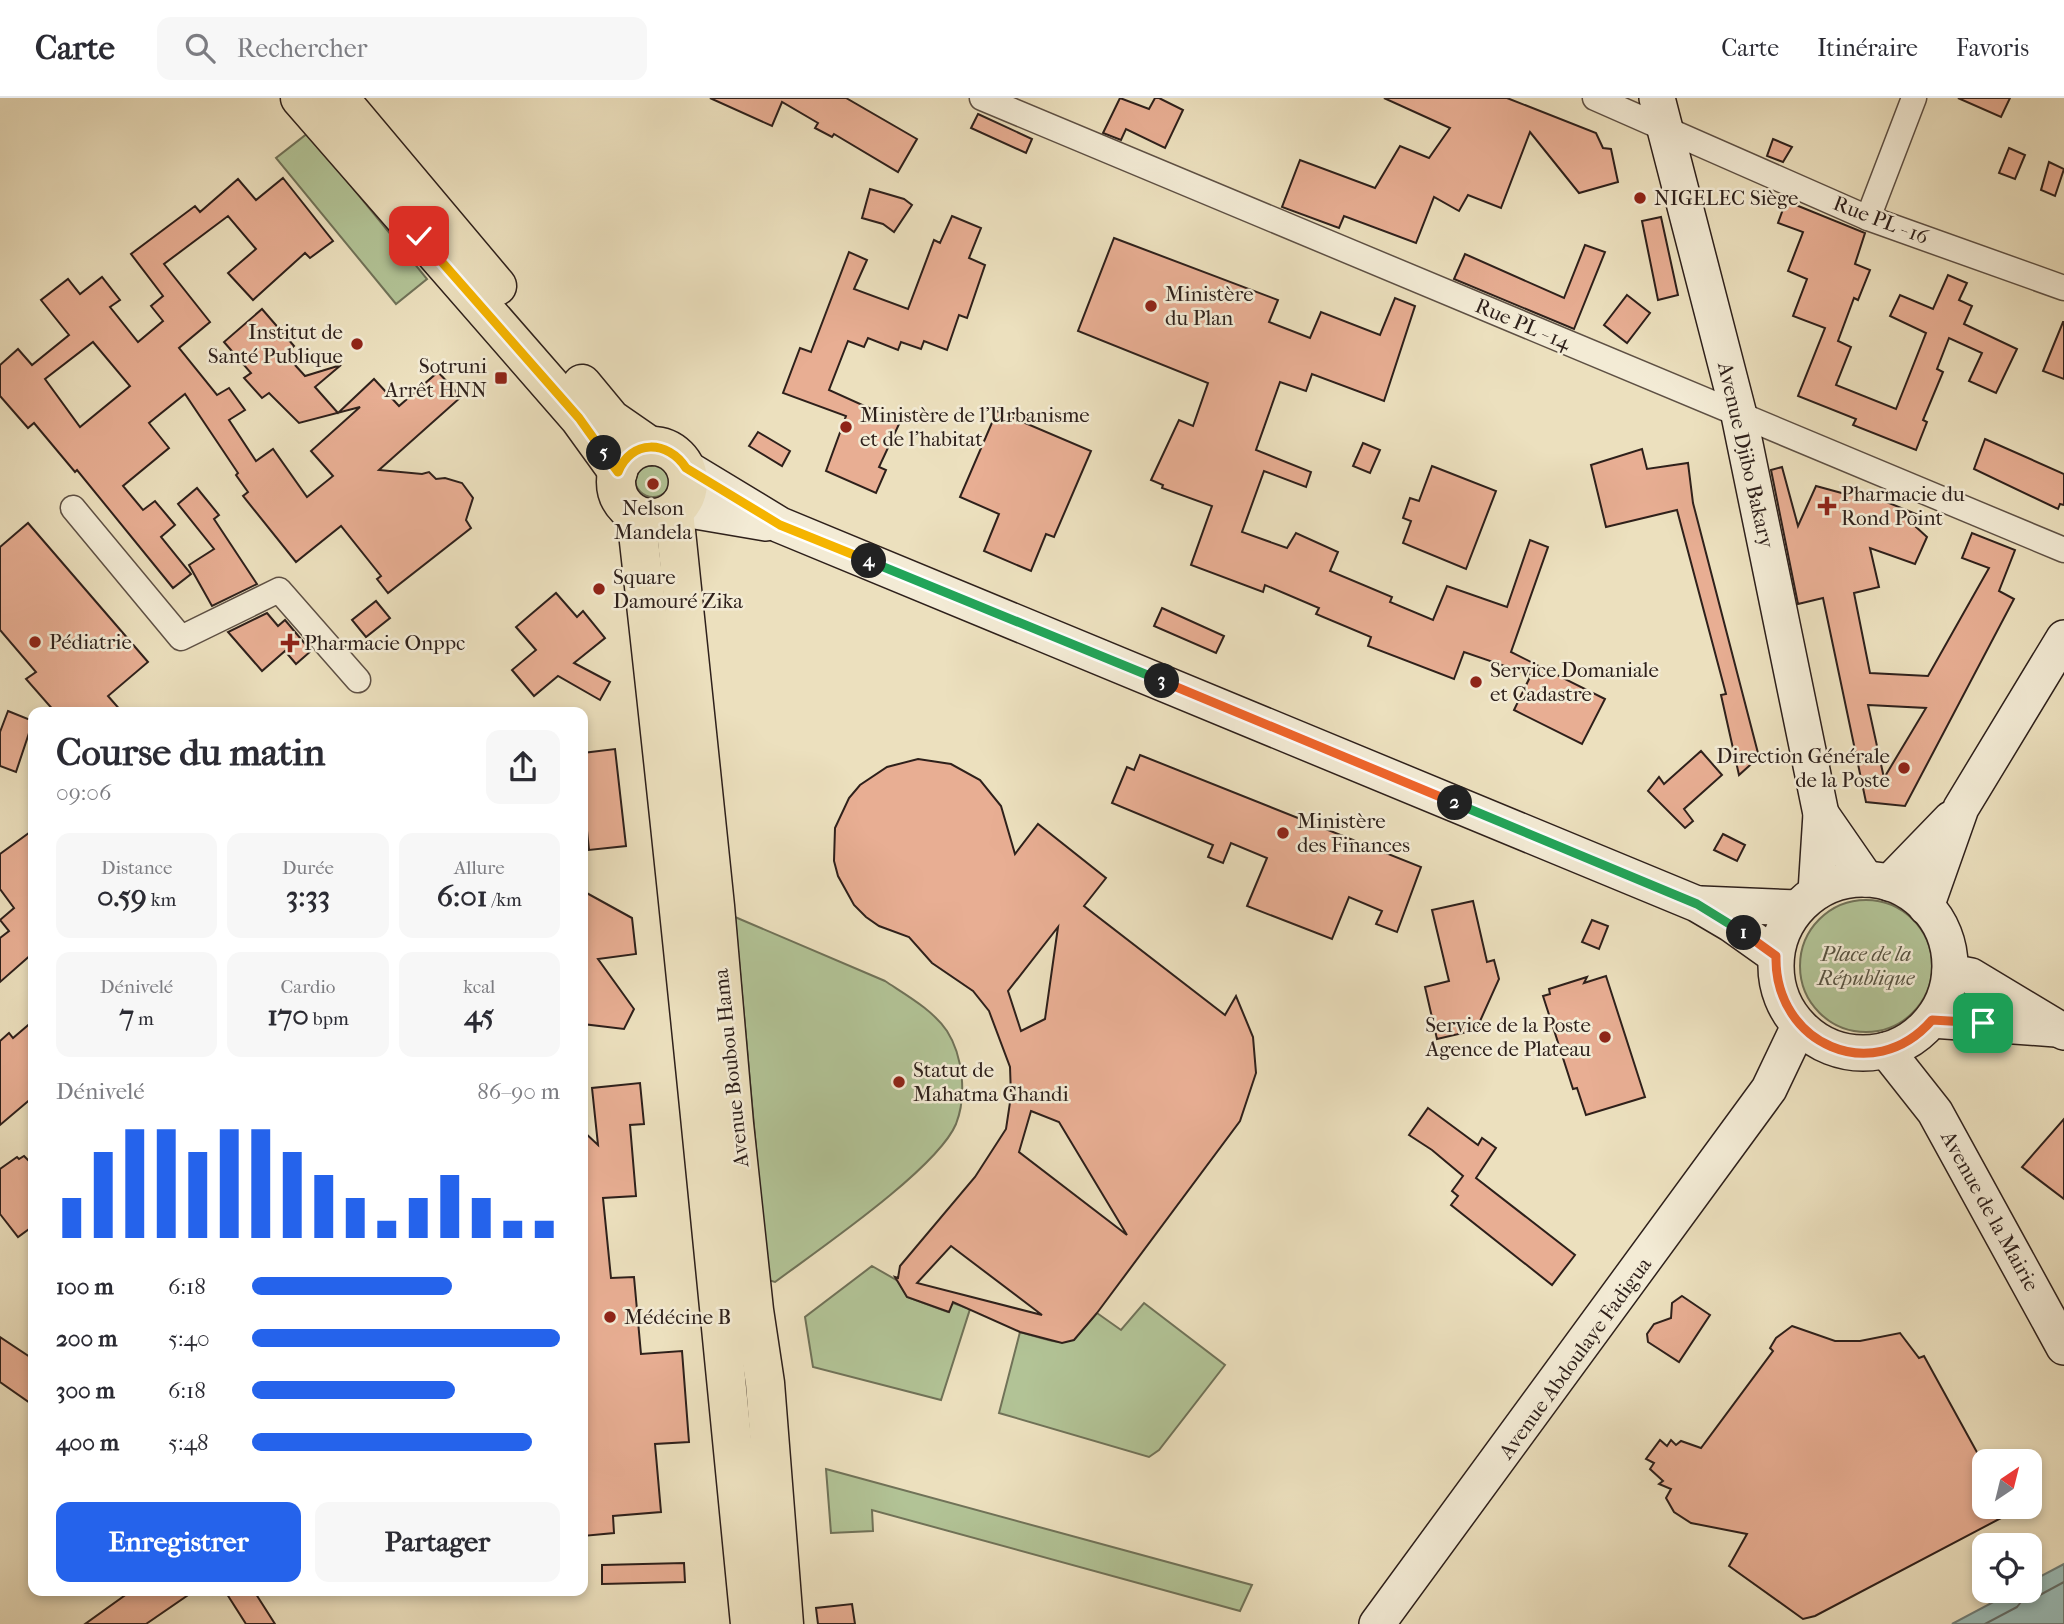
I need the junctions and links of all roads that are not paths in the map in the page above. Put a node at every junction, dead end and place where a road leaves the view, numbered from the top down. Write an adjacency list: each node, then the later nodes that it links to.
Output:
1 (300, 98): 12 (main road)
2 (338, 98): 10 (main road)
3 (982, 98): 9 (street, Rue PL - 14)
4 (1595, 98): 6 (street, Rue PL - 16)
5 (1914, 98): 7 (street)
6 (1659, 112): 7 (street, Rue PL - 16); 9 (street, Avenue Djibo Bakary)
7 (1868, 218): 8 (street, Rue PL - 16)
8 (2064, 288)
9 (1740, 415): 17 (street, Rue PL - 14); 21 (street, Avenue Djibo Bakary)
10 (650, 446): 11 (main road); 12 (main road)
11 (686, 468): 14 (main road); 16 (street)
12 (618, 472): 15 (main road)
13 (73, 508): 19 (street)
14 (676, 510): 15 (main road); 16 (street); 35 (main road, Avenue Boubou Hama)
15 (636, 514): 34 (main road, Avenue Boubou Hama)
16 (780, 525): 24 (street)
17 (2064, 550)
18 (2064, 638): 20 (street)
19 (358, 680)
20 (1961, 808): 22 (street); 25 (street)
21 (1821, 814): 22 (street); 23 (street)
22 (1878, 881): 23 (street); 25 (street)
23 (1807, 900): 24 (street); 26 (street)
24 (1697, 904): 26 (street)
25 (1926, 906): 27 (street)
26 (1776, 956): 30 (street)
27 (1950, 972): 28 (street); 29 (street)
28 (1928, 1024): 29 (street); 31 (street); 32 (street, Avenue de la Mairie)
29 (2060, 1030)
30 (1810, 1034): 31 (street); 36 (street, Avenue Abdoulaye Fadigua)
31 (1886, 1050): 32 (street, Avenue de la Mairie)
32 (1935, 1112): 33 (street, Avenue de la Mairie)
33 (2064, 1347)
34 (750, 1624)
35 (784, 1624)
36 (1377, 1624)

